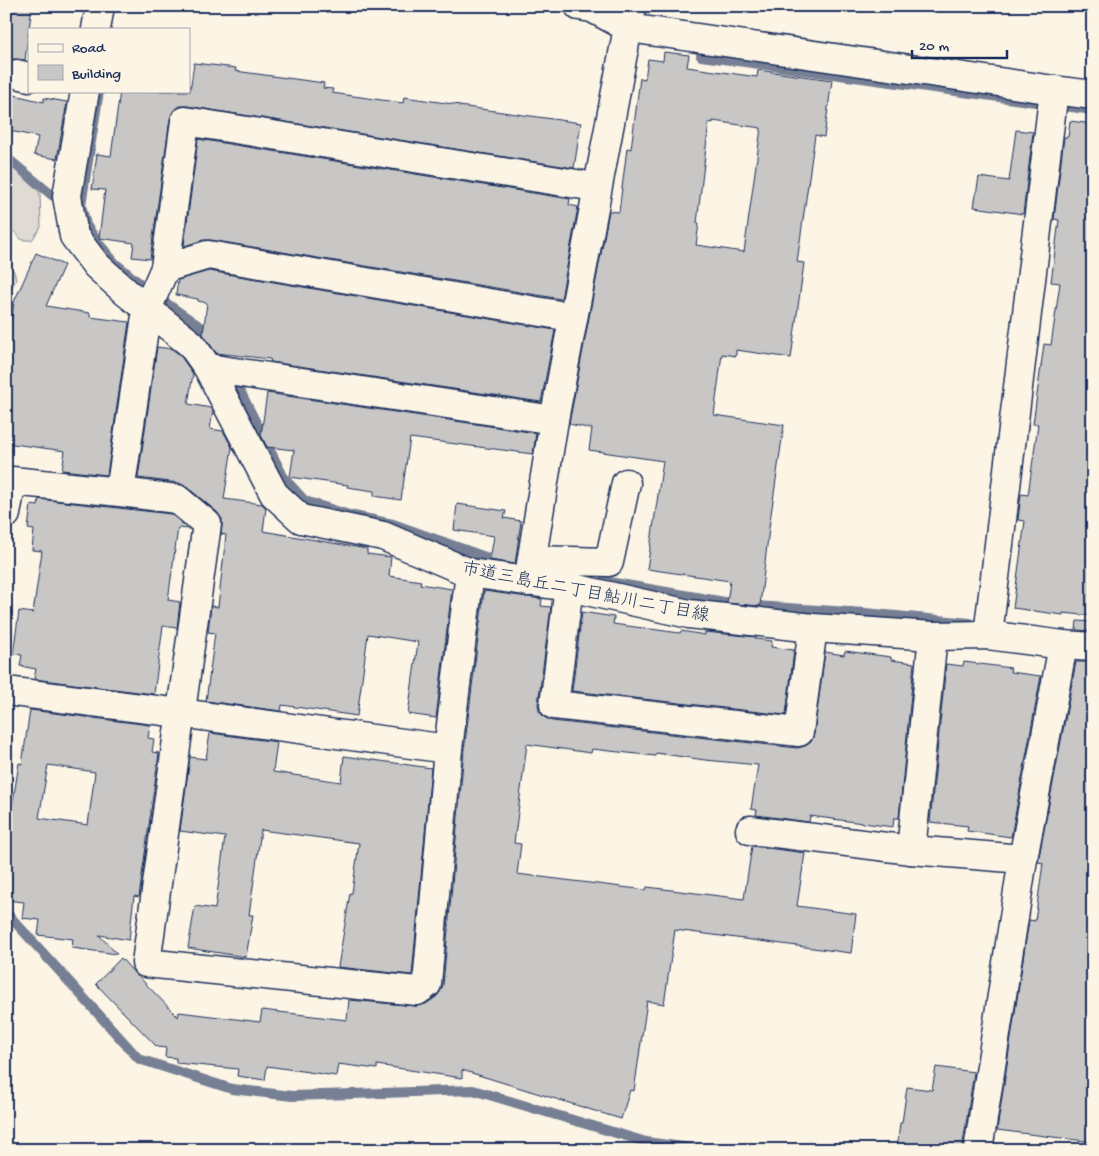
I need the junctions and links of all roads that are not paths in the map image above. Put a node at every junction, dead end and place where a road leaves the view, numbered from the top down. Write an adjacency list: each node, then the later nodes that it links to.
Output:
1 (100, 6): 4 (street)
2 (579, 6): 3 (street)
3 (631, 17): 5 (street); 13 (street)
4 (96, 28)
5 (1054, 90): 7 (street); 22 (street)
6 (80, 92): 10 (street, 市道三島丘二丁目鮎川二丁目線)
7 (1093, 95)
8 (583, 185): 9 (street)
9 (165, 268): 10 (street); 11 (street)
10 (147, 309): 12 (street, 市道三島丘二丁目鮎川二丁目線); 16 (street)
11 (565, 316)
12 (208, 368): 13 (street); 19 (street, 市道三島丘二丁目鮎川二丁目線)
13 (554, 420): 18 (street)
14 (9, 480): 16 (street); 17 (street)
15 (626, 483): 18 (street)
16 (120, 492): 27 (street)
17 (6, 514)
18 (530, 571): 19 (street, 市道三島丘二丁目鮎川二丁目線); 20 (street, 市道三島丘二丁目鮎川二丁目線)
19 (470, 573): 28 (street)
20 (569, 587): 21 (street, 市道三島丘二丁目鮎川二丁目線); 21 (street)
21 (813, 628): 23 (street, 市道三島丘二丁目鮎川二丁目線)
22 (988, 635): 23 (street, 市道三島丘二丁目鮎川二丁目線); 24 (street, 市道三島丘二丁目鮎川二丁目線)
23 (933, 636): 30 (street)
24 (1063, 645): 25 (street, 市道三島丘二丁目鮎川二丁目線); 31 (street)
25 (1093, 647)
26 (6, 691): 27 (street)
27 (180, 713): 28 (street); 28 (street)
28 (448, 749)
29 (750, 830): 30 (street)
30 (911, 850): 31 (street)
31 (1023, 859): 32 (street)
32 (978, 1144)

